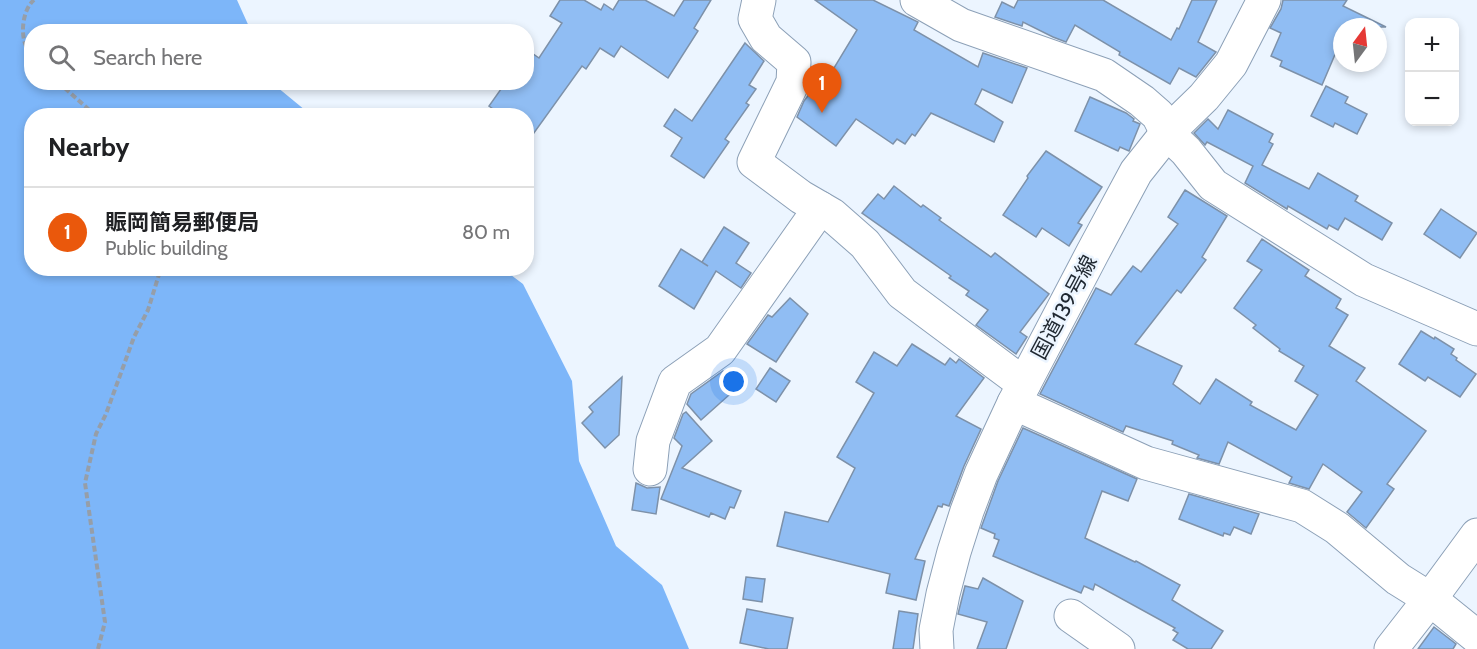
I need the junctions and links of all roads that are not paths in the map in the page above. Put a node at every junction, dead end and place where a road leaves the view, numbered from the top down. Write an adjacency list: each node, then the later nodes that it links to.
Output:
1 (759, 0): 5 (main road)
2 (917, 0): 4 (main road)
3 (1264, 0): 4 (main road, 国道139号線)
4 (1167, 133): 6 (main road); 7 (main road, 国道139号線)
5 (820, 208): 7 (main road); 8 (main road)
6 (1477, 329)
7 (1019, 394): 10 (main road); 13 (main road, 国道139号線)
8 (650, 468)
9 (1477, 535): 10 (main road)
10 (1430, 599): 12 (main road); 15 (main road)
11 (1071, 616): 14 (main road)
12 (1477, 637)
13 (938, 649)
14 (1118, 649)
15 (1391, 649)

